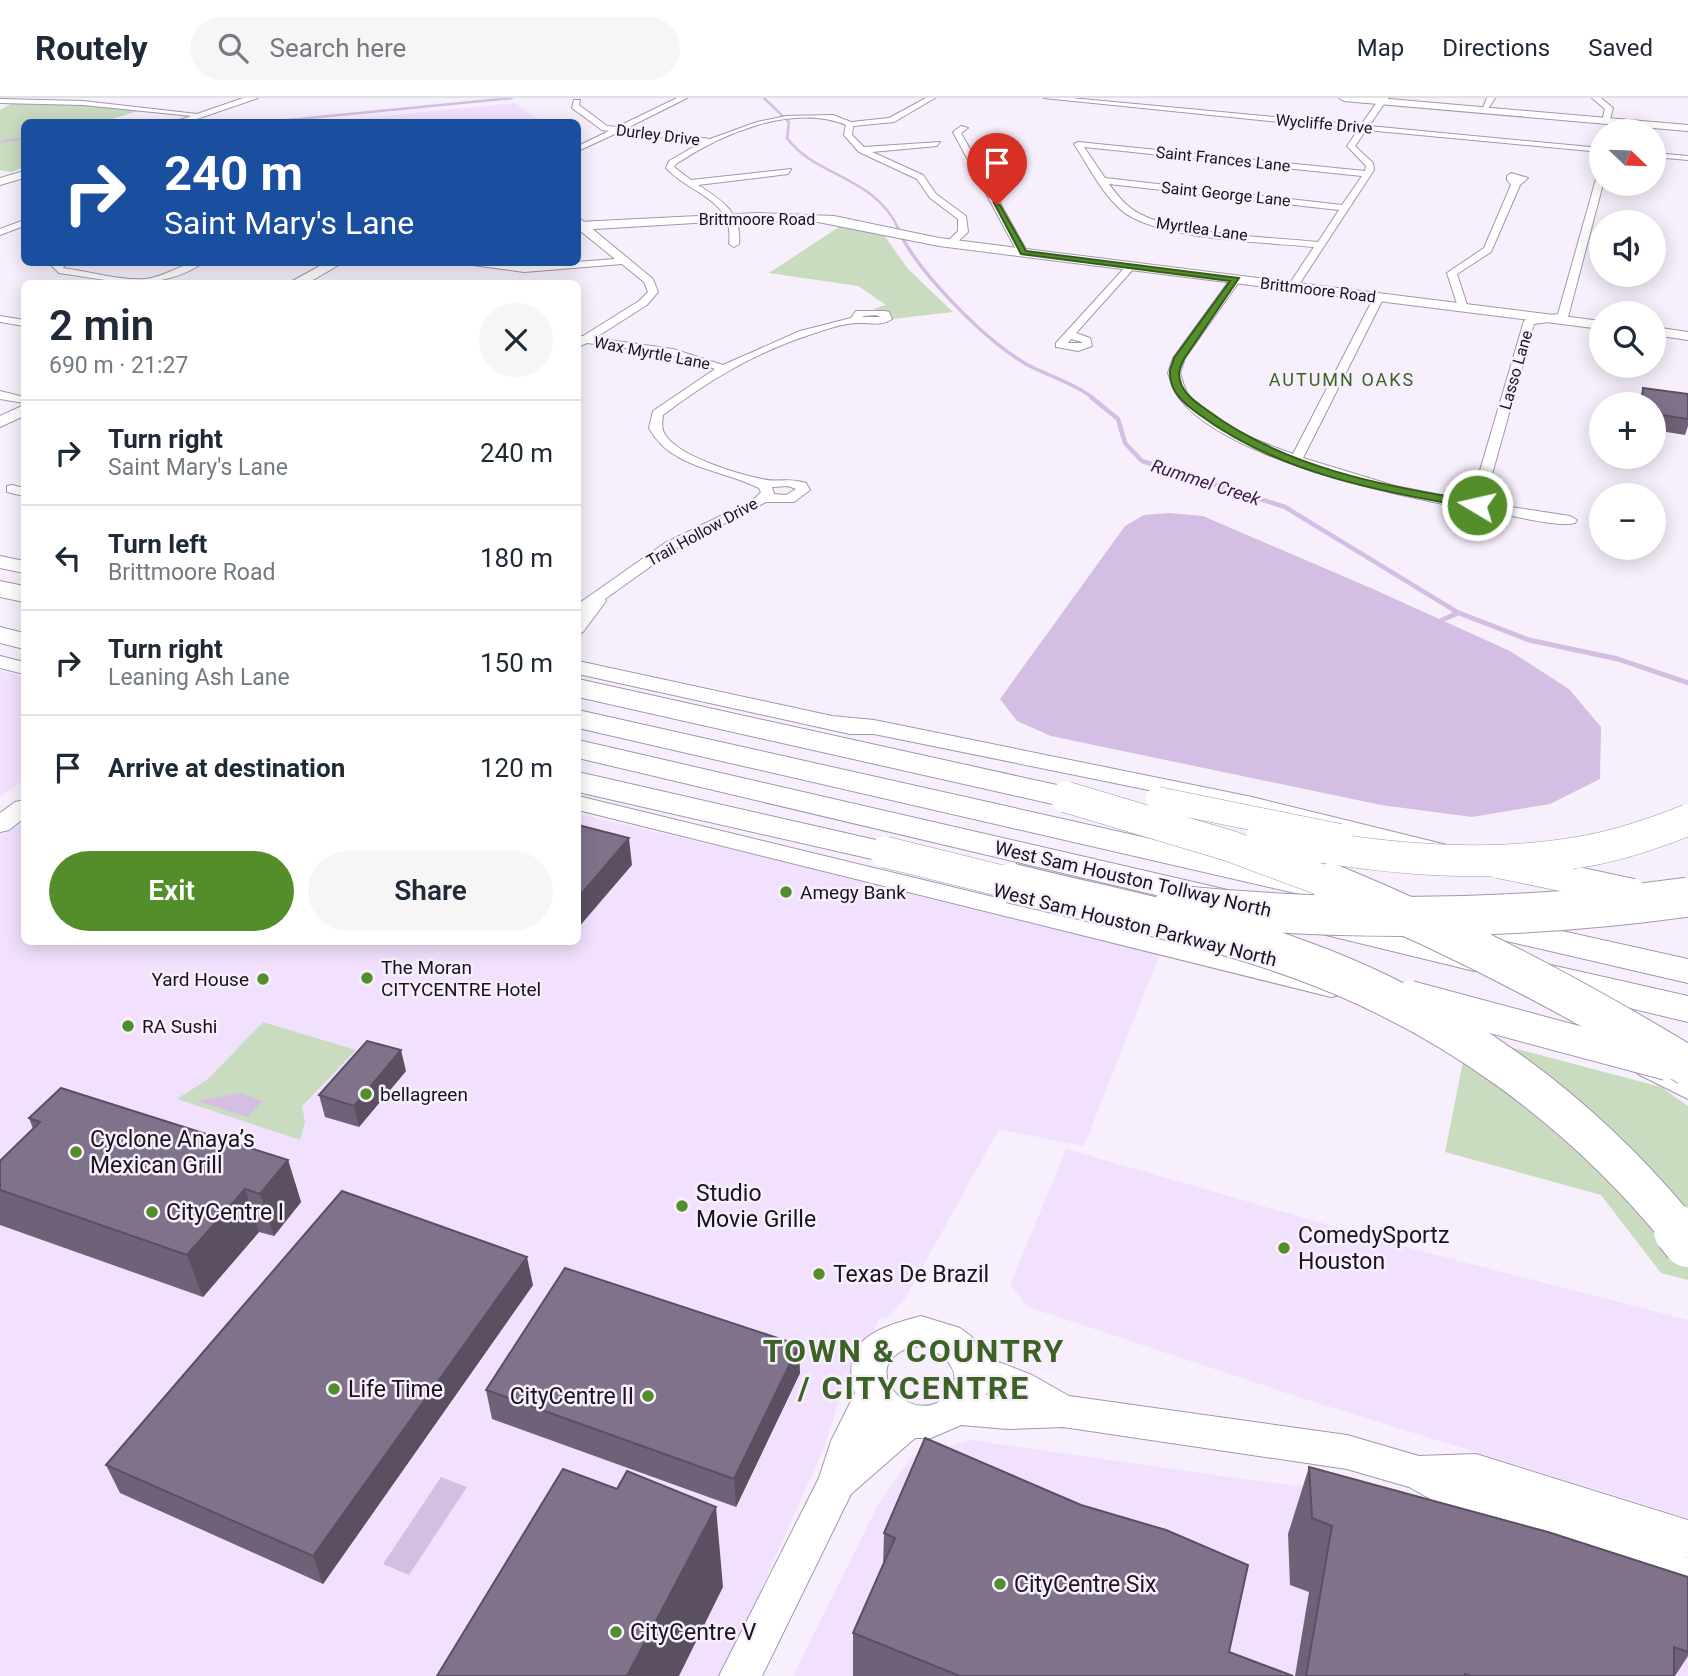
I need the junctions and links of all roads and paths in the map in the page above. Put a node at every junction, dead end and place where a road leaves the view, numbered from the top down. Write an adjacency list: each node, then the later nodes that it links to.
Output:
1 (253, 98): 11 (main road)
2 (683, 98): 19 (street)
3 (931, 98): 15 (street)
4 (1048, 98): 17 (street, Wycliffe Drive)
5 (1344, 98): 7 (main road)
6 (1596, 98): 13 (street)
7 (1385, 99): 10 (main road); 17 (street)
8 (0, 101): 11 (street)
9 (577, 102): 19 (street, Durley Drive)
10 (1488, 105): 13 (main road)
11 (202, 115): 12 (main road)
12 (189, 119)
13 (1607, 119)
14 (1666, 123): 16 (main road)
15 (850, 124): 20 (street); 25 (street)
16 (1688, 125)
17 (1363, 127): 24 (street, Wycliffe Drive); 29 (street)
18 (964, 128): 45 (street)
19 (616, 131): 20 (street, Durley Drive); 23 (street)
20 (710, 141): 33 (street)
21 (937, 144): 25 (street)
22 (1078, 144): 29 (street, Saint Frances Lane); 31 (street, Myrtlea Lane)
23 (581, 148)
24 (1589, 149)
25 (862, 150): 42 (street)
26 (1666, 156): 27 (street)
27 (1688, 158)
28 (788, 171): 33 (street)
29 (1367, 174): 36 (street)
30 (21, 175): 32 (main road)
31 (1105, 181): 36 (street, Saint George Lane); 44 (street, Myrtlea Lane)
32 (0, 182)
33 (690, 183): 37 (street)
34 (1516, 184): 60 (street)
35 (1596, 196): 61 (street, Lasso Lane)
36 (1346, 208): 44 (street)
37 (734, 216): 39 (main road, Brittmoore Road); 42 (main road, Brittmoore Road); 43 (street)
38 (21, 224): 41 (street)
39 (581, 224)
40 (581, 226): 46 (street)
41 (0, 232)
42 (951, 243): 45 (main road, Brittmoore Road)
43 (734, 244)
44 (1320, 245): 58 (street)
45 (1023, 253): 53 (main road, Brittmoore Road)
46 (623, 261): 47 (street); 69 (street)
47 (581, 264)
48 (57, 266): 55 (street)
49 (190, 266): 56 (street)
50 (330, 266): 57 (main road)
51 (501, 266): 52 (street)
52 (552, 266)
53 (1131, 266): 54 (main road, Brittmoore Road); 67 (street)
54 (1236, 279): 58 (main road, Brittmoore Road); 76 (street)
55 (129, 280)
56 (153, 280)
57 (302, 280)
58 (1293, 286): 59 (main road, Brittmoore Road)
59 (1379, 297): 60 (main road, Brittmoore Road); 76 (street)
60 (1463, 308): 61 (main road, Brittmoore Road)
61 (1545, 318): 65 (main road, Brittmoore Road); 77 (street, Lasso Lane)
62 (0, 319): 64 (street)
63 (858, 320): 71 (street, Trail Hollow Drive)
64 (21, 322)
65 (1589, 324)
66 (1666, 333): 68 (main road)
67 (1070, 335)
68 (1688, 336)
69 (581, 340)
70 (581, 341): 71 (street, Wax Myrtle Lane)
71 (726, 370): 83 (street, Trail Hollow Drive)
72 (0, 395): 73 (street)
73 (21, 399)
74 (21, 412): 75 (main road)
75 (0, 422)
76 (1296, 460): 77 (street)
77 (1477, 505): 78 (street)
78 (1570, 520)
79 (0, 562): 80 (main road)
80 (21, 566)
81 (0, 589): 82 (highway)
82 (21, 593)
83 (603, 595): 84 (street, Trail Hollow Drive); 86 (street, Trail Hollow Drive)
84 (581, 609)
85 (0, 622): 87 (highway)
86 (581, 625)
87 (21, 626)
88 (0, 635): 89 (highway)
89 (21, 640)
90 (0, 662): 91 (main road)
91 (21, 667)
92 (581, 669): 95 (main road)
93 (581, 689): 98 (highway)
94 (581, 720): 105 (highway, West Sam Houston Tollway North)
95 (833, 723): 106 (main road, bridge); 106 (main road)
96 (581, 750): 105 (highway, West Sam Houston Tollway North)
97 (581, 783): 104 (highway)
98 (1066, 797): 102 (highway, bridge); 111 (highway, bridge)
99 (581, 804): 101 (main road, West Sam Houston Parkway North)
100 (21, 809): 103 (main road)
101 (629, 816): 110 (main road); 111 (main road, West Sam Houston Parkway North, bridge)
102 (1688, 820)
103 (0, 825)
104 (885, 852): 106 (highway, bridge); 114 (highway, bridge)
105 (1113, 857): 107 (highway, West Sam Houston Tollway North, bridge); 108 (highway, West Sam Houston Tollway North, bridge)
106 (1684, 906)
107 (1688, 971)
108 (1688, 1009)
109 (1688, 1056): 110 (main road)
110 (1649, 1067): 112 (main road); 113 (main road)
111 (1688, 1068)
112 (1688, 1077)
113 (1688, 1088)
114 (1688, 1242)
115 (971, 1367): 116 (main road); 117 (main road); 118 (main road)
116 (873, 1396): 119 (main road); 121 (main road)
117 (957, 1409): 118 (main road); 119 (main road)
118 (1063, 1411): 120 (main road)
119 (909, 1420): 121 (main road)
120 (1418, 1473): 122 (main road); 123 (main road)
121 (836, 1482): 124 (main road)
122 (1688, 1539)
123 (1688, 1577)
124 (740, 1676)

